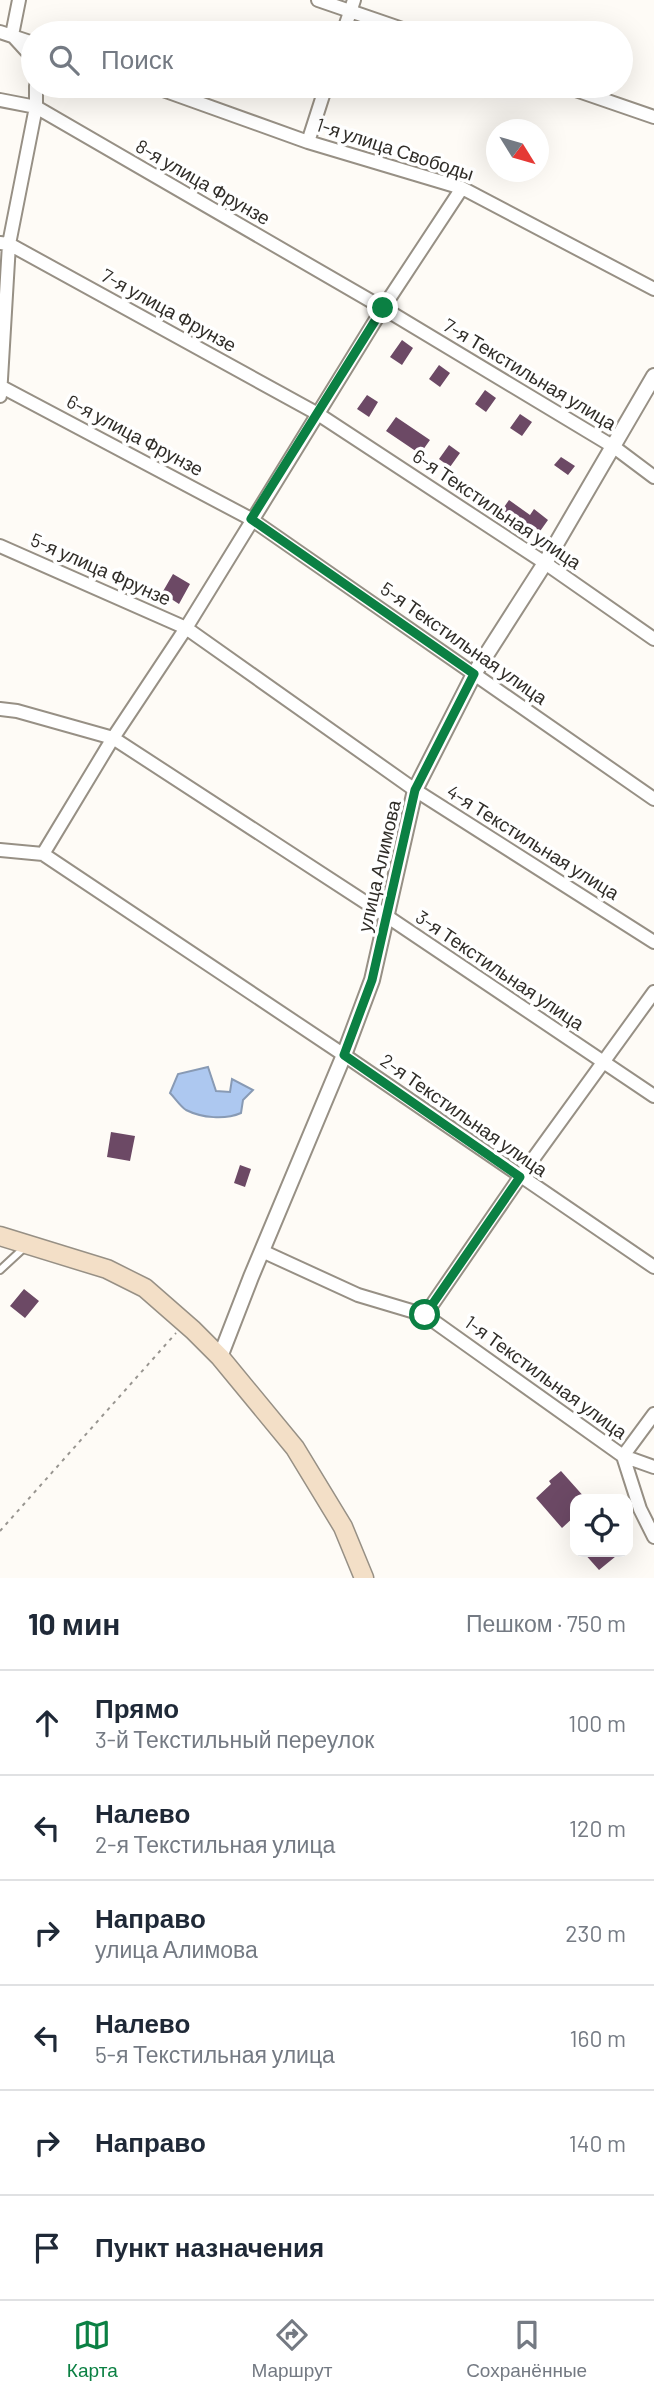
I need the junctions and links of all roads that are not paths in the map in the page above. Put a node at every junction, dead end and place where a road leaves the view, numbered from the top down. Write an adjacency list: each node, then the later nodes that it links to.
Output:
1 (19, 0): 5 (street)
2 (318, 0): 3 (street)
3 (352, 5): 4 (street)
4 (387, 21)
5 (6, 33): 6 (street)
6 (21, 47)
7 (36, 98): 12 (street)
8 (185, 98): 14 (street, 1-я улица Свободы)
9 (322, 98): 14 (street)
10 (599, 98): 13 (street)
11 (0, 100): 12 (street, 8-я улица Фрунзе)
12 (36, 107): 16 (street); 18 (street, 8-я улица Фрунзе)
13 (654, 117)
14 (308, 142): 15 (street, 1-я улица Свободы)
15 (462, 188): 17 (street, 1-я улица Свободы); 18 (street)
16 (5, 244): 20 (street); 21 (street, 7-я улица Фрунзе)
17 (654, 289)
18 (383, 308): 21 (street); 22 (street, 7-я Текстильная улица)
19 (654, 376): 22 (street, улица Алимова)
20 (0, 389): 24 (street, 6-я улица Фрунзе)
21 (318, 414): 24 (street); 26 (street, 6-я Текстильная улица)
22 (614, 447): 23 (street, 7-я Текстильная улица); 26 (street, улица Алимова)
23 (654, 477)
24 (251, 519): 27 (street); 29 (street, 5-я Текстильная улица)
25 (0, 546): 27 (street, 5-я улица Фрунзе)
26 (545, 563): 28 (street, 6-я Текстильная улица); 29 (street, улица Алимова)
27 (186, 628): 31 (street); 32 (street, 4-я Текстильная улица)
28 (654, 639)
29 (474, 674): 32 (street, улица Алимова); 33 (street, 5-я Текстильная улица)
30 (0, 709): 31 (street, 3-я Текстильная улица)
31 (113, 738): 35 (street); 36 (street, 3-я Текстильная улица)
32 (415, 790): 36 (street, улица Алимова); 37 (street, 4-я Текстильная улица)
33 (654, 799)
34 (0, 850): 35 (street)
35 (43, 854): 39 (street, 2-я Текстильная улица)
36 (388, 917): 39 (street, улица Алимова); 40 (street, 3-я Текстильная улица)
37 (654, 942)
38 (654, 992): 40 (street)
39 (344, 1055): 42 (street, 2-я Текстильная улица); 45 (street, улица Алимова)
40 (603, 1061): 41 (street, 3-я Текстильная улица); 42 (street)
41 (654, 1096)
42 (520, 1177): 46 (street, 2-я Текстильная улица); 48 (street)
43 (0, 1236): 44 (main road)
44 (27, 1244): 47 (lane); 49 (main road)
45 (262, 1251): 48 (street, 1-я Текстильная улица); 49 (street, улица Алимова)
46 (654, 1268)
47 (0, 1269)
48 (425, 1315): 51 (street, 1-я Текстильная улица)
49 (220, 1357): 54 (main road)
50 (654, 1414): 51 (street)
51 (623, 1456): 52 (street, 1-я Текстильная улица); 53 (street)
52 (654, 1467)
53 (654, 1537)
54 (364, 1578)

